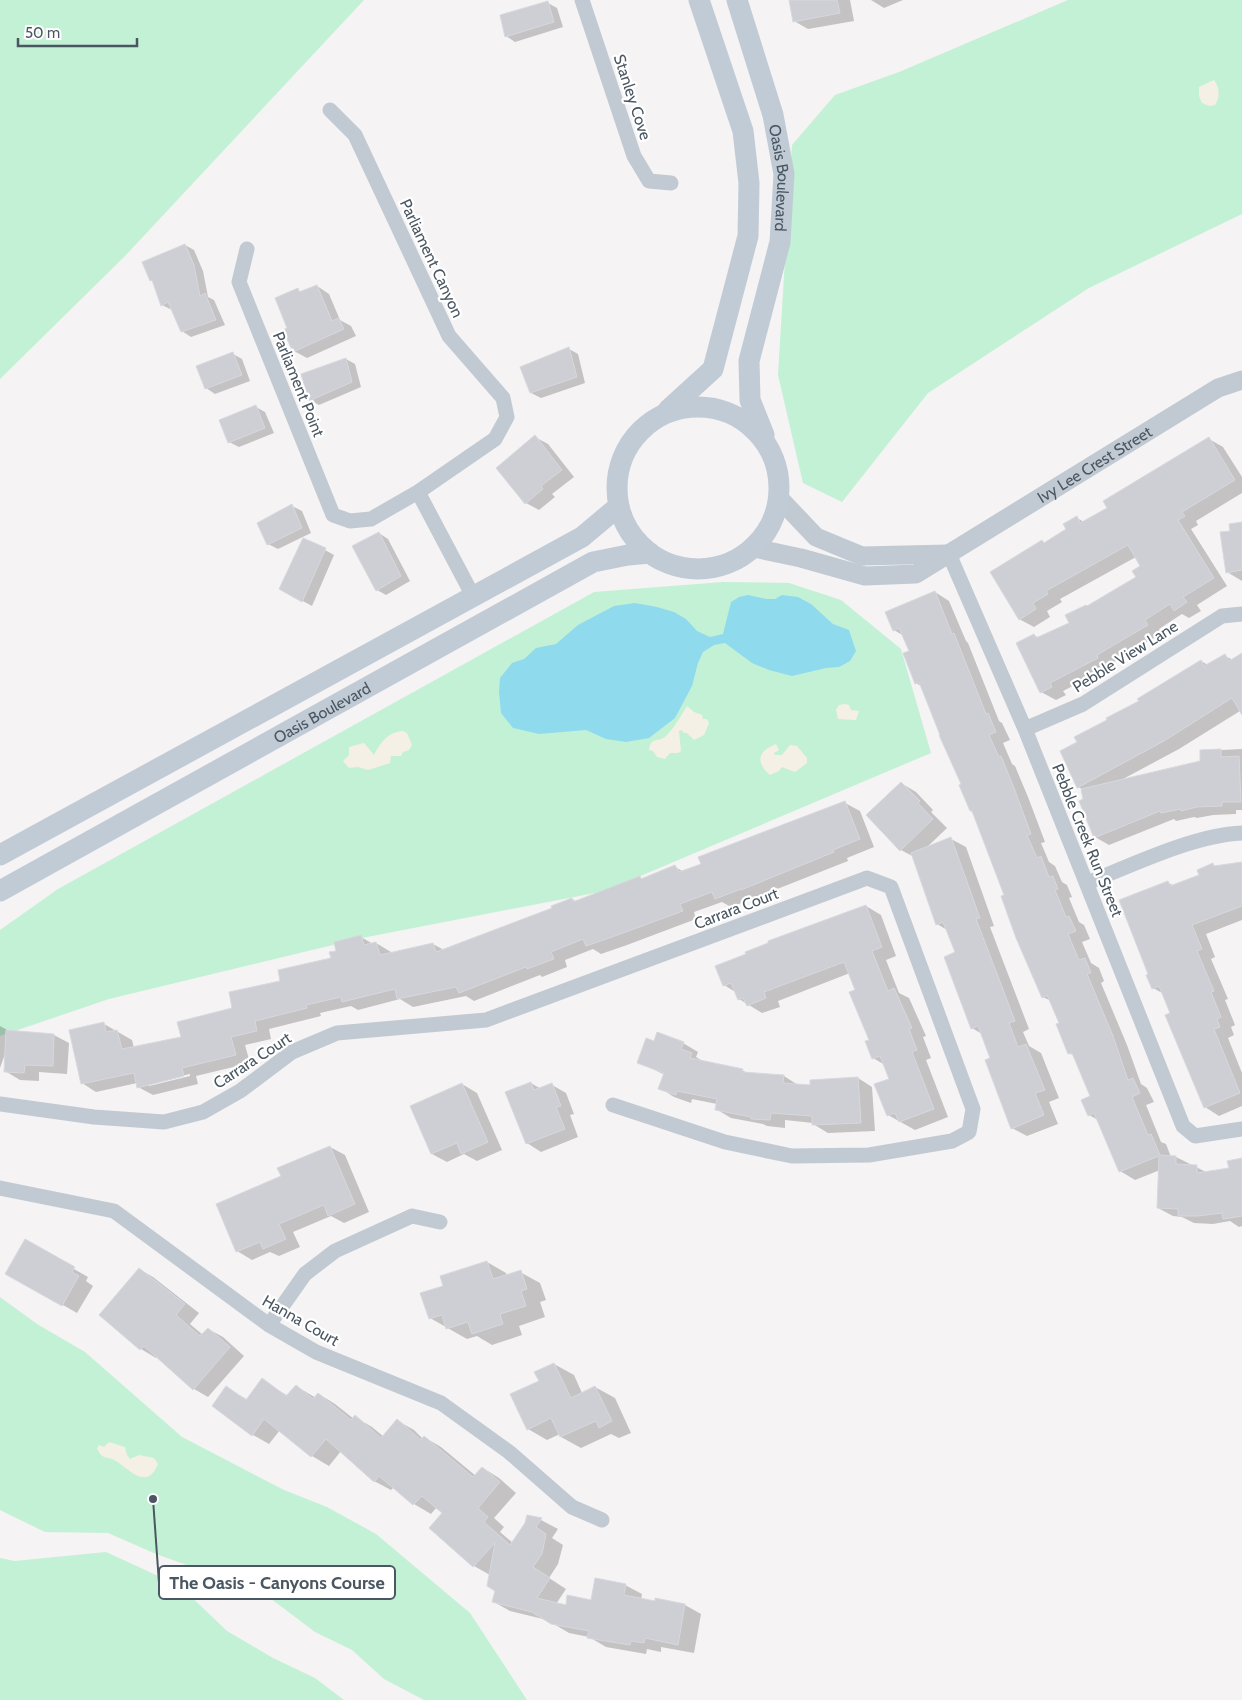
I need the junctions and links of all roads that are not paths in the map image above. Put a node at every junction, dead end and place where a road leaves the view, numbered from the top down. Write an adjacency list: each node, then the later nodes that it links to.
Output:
1 (582, 0): 5 (street, Stanley Cove)
2 (699, 0): 8 (main road, Oasis Boulevard)
3 (737, 0): 9 (main road, Oasis Boulevard)
4 (330, 110): 10 (street, Parliament Canyon)
5 (672, 183)
6 (247, 249): 10 (street, Parliament Point)
7 (1242, 380): 15 (street, Ivy Lee Crest Street)
8 (666, 412): 9 (main road, Oasis Boulevard); 12 (main road, Oasis Boulevard)
9 (766, 443): 11 (main road, Oasis Boulevard)
10 (418, 492): 16 (street)
11 (779, 498): 13 (main road, Oasis Boulevard); 15 (street)
12 (618, 506): 14 (main road, Oasis Boulevard); 16 (main road, Oasis Boulevard)
13 (754, 548): 14 (main road, Oasis Boulevard); 15 (street, Ivy Lee Crest Street)
14 (650, 553): 22 (main road, Oasis Boulevard)
15 (949, 554): 18 (street, Pebble Creek Run Street)
16 (473, 596): 20 (main road, Oasis Boulevard)
17 (1242, 614): 18 (street, Pebble View Lane)
18 (1025, 729): 21 (street, Pebble Creek Run Street)
19 (1242, 833): 21 (street)
20 (0, 855)
21 (1086, 883): 25 (street, Pebble Creek Run Street)
22 (0, 891)
23 (0, 1104): 24 (street, Carrara Court)
24 (613, 1105)
25 (1242, 1129)
26 (0, 1188): 28 (street, Hanna Court)
27 (440, 1222): 28 (street)
28 (269, 1325): 29 (street, Hanna Court)
29 (602, 1520)

